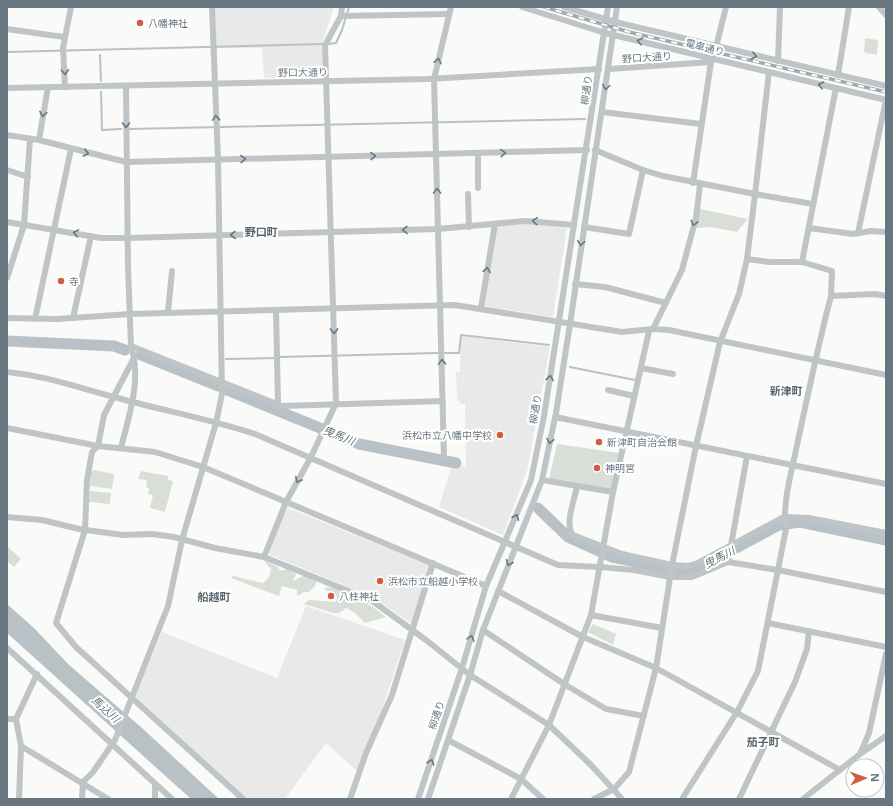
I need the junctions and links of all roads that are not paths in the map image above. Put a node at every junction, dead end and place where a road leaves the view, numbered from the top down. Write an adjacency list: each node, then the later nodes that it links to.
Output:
1 (71, 7): 21 (street)
2 (212, 7): 31 (street)
3 (342, 7): 15 (street)
4 (451, 7): 13 (street)
5 (522, 7): 19 (street, 電車通り)
6 (564, 7): 16 (street, 電車通り)
7 (608, 7): 16 (street, 柳通り)
8 (617, 7): 17 (street, 柳通り)
9 (726, 7): 22 (street)
10 (780, 7): 24 (street)
11 (849, 7): 28 (street)
12 (879, 7): 14 (street)
13 (449, 14): 15 (street); 29 (street, one-way to 13)
14 (886, 15)
15 (341, 16): 30 (street)
16 (606, 20): 17 (street, 電車通り); 19 (street, 柳通り)
17 (615, 22): 20 (street, 柳通り); 22 (street, 電車通り)
18 (7, 30): 21 (street)
19 (605, 32): 20 (street, 電車通り); 25 (street, 柳通り)
20 (613, 34): 23 (street, 電車通り, one-way to 20); 26 (street, 柳通り)
21 (64, 37): 34 (street, one-way to 34)
22 (716, 46): 23 (street); 24 (street, 電車通り, one-way to 24)
23 (712, 61): 26 (street, 野口大通り); 27 (street, 電車通り); 40 (street)
24 (778, 61): 28 (street, 電車通り)
25 (599, 69): 29 (street, 野口大通り); 45 (street, 柳通り)
26 (609, 69): 39 (street, 柳通り, one-way to 39)
27 (769, 72): 37 (street, 電車通り, one-way to 27); 58 (street)
28 (838, 75): 32 (street, 電車通り)
29 (434, 79): 30 (street, 野口大通り); 48 (street)
30 (327, 82): 31 (street, 野口大通り); 49 (street)
31 (215, 84): 33 (street, 野口大通り); 50 (street, one-way to 31)
32 (886, 84)
33 (126, 86): 34 (street, 野口大通り); 51 (street, one-way to 51)
34 (66, 87): 36 (street, 野口大通り)
35 (7, 88): 36 (street, 野口大通り)
36 (48, 88): 43 (street, one-way to 43)
37 (836, 88): 38 (street, 電車通り); 59 (street)
38 (886, 100): 71 (street)
39 (602, 112): 40 (street); 46 (street, 柳通り)
40 (701, 124): 55 (street)
41 (7, 135): 42 (street)
42 (30, 139): 43 (street); 54 (street)
43 (39, 140): 44 (street)
44 (71, 149): 51 (street, one-way to 51); 67 (street)
45 (587, 150): 47 (street, one-way to 45); 63 (street, 柳通り)
46 (595, 150): 53 (street); 65 (street, 柳通り)
47 (478, 153): 48 (street); 56 (street)
48 (436, 154): 49 (street, one-way to 48); 68 (street, one-way to 48)
49 (329, 157): 50 (street, one-way to 49); 70 (street)
50 (218, 159): 51 (street); 72 (street)
51 (126, 162): 74 (street)
52 (7, 170): 54 (street)
53 (643, 170): 55 (street); 65 (street)
54 (28, 177): 62 (street)
55 (697, 184): 58 (street); 82 (street, one-way to 82)
56 (478, 188)
57 (468, 194): 64 (street)
58 (755, 194): 59 (street); 75 (street)
59 (813, 204): 66 (street)
60 (7, 222): 62 (street)
61 (495, 224): 63 (street, one-way to 61); 64 (street); 85 (street, one-way to 61)
62 (24, 225): 67 (street); 78 (street)
63 (574, 225): 93 (street, 柳通り)
64 (469, 227): 68 (street)
65 (584, 227): 79 (street, 柳通り, one-way to 79)
66 (809, 228): 71 (street); 76 (street)
67 (55, 229): 73 (street, one-way to 67); 92 (street)
68 (438, 229): 70 (street, one-way to 70); 83 (street)
69 (886, 232): 71 (street)
70 (332, 233): 72 (street, one-way to 72); 84 (street)
71 (858, 233)
72 (219, 235): 74 (street); 87 (street)
73 (91, 236): 74 (street); 91 (street)
74 (128, 238): 89 (street)
75 (747, 259): 76 (street); 96 (street)
76 (802, 262): 80 (street)
77 (172, 271): 88 (street)
78 (7, 278)
79 (576, 284): 82 (street); 94 (street, 柳通り)
80 (831, 296): 81 (street); 99 (street)
81 (886, 296)
82 (666, 303): 95 (street)
83 (440, 305): 84 (street); 85 (street); 109 (street, one-way to 83)
84 (334, 308): 86 (street); 110 (street, one-way to 110)
85 (480, 308): 93 (street)
86 (276, 310): 87 (street); 111 (street)
87 (221, 311): 88 (street); 104 (street)
88 (168, 312): 89 (street)
89 (130, 314): 91 (street); 97 (street)
90 (7, 318): 92 (street)
91 (73, 318): 92 (street)
92 (35, 319)
93 (559, 322): 94 (street); 134 (street, 柳通り, one-way to 93)
94 (570, 324): 95 (street); 112 (street, 柳通り)
95 (651, 330): 96 (street); 100 (street)
96 (720, 342): 99 (street); 117 (street)
97 (131, 346): 98 (street); 104 (street)
98 (134, 358): 107 (street); 108 (street)
99 (815, 360): 103 (street); 122 (street)
100 (641, 368): 102 (street); 106 (street)
101 (7, 372): 107 (street)
102 (674, 374)
103 (886, 375)
104 (223, 383): 111 (street); 113 (street)
105 (608, 390): 106 (street)
106 (634, 396): 115 (street)
107 (113, 397): 108 (street); 116 (street)
108 (131, 402): 113 (street); 118 (street)
109 (443, 402): 110 (street); 121 (street)
110 (334, 404): 111 (street); 120 (street)
111 (278, 405)
112 (555, 417): 115 (street); 124 (street, 柳通り, one-way to 124)
113 (216, 423): 120 (street); 123 (street)
114 (7, 428): 116 (street)
115 (626, 432): 117 (street); 127 (street)
116 (98, 446): 118 (street); 131 (street)
117 (696, 446): 119 (street); 141 (street)
118 (121, 448): 123 (street)
119 (747, 456): 122 (street); 136 (street)
120 (311, 457): 128 (street, one-way to 128); 134 (street)
121 (444, 457)
122 (793, 465): 125 (street); 130 (street)
123 (203, 467): 128 (street); 133 (street)
124 (542, 480): 126 (street); 135 (street, 柳通り)
125 (886, 484)
126 (578, 486): 127 (street); 137 (street)
127 (613, 492): 137 (street)
128 (286, 502): 138 (street); 140 (street)
129 (7, 517): 131 (street)
130 (784, 518): 132 (street); 136 (street); 143 (street)
131 (85, 530): 133 (street); 164 (street)
132 (886, 533)
133 (182, 540): 138 (street); 164 (street)
134 (506, 541): 135 (street); 145 (street, 柳通り)
135 (516, 546): 142 (street); 146 (street, 柳通り, one-way to 146)
136 (731, 546): 139 (street); 141 (street)
137 (604, 548): 141 (street); 142 (street)
138 (264, 557): 151 (street)
139 (728, 560): 143 (street); 144 (street)
140 (433, 563): 145 (street); 151 (street)
141 (672, 566): 144 (street)
142 (600, 567): 144 (street); 148 (street)
143 (778, 570): 147 (street); 149 (street)
144 (671, 576): 150 (street)
145 (486, 586): 159 (street, 柳通り, one-way to 145)
146 (498, 591): 152 (street, 柳通り); 154 (street)
147 (886, 592)
148 (591, 615): 150 (street); 154 (street)
149 (768, 623): 153 (street); 165 (street)
150 (662, 628): 160 (street)
151 (412, 630): 159 (street); 187 (street)
152 (483, 630): 162 (street, 柳通り); 163 (street)
153 (809, 632): 155 (street); 170 (street)
154 (583, 636): 160 (street); 163 (street)
155 (886, 647)
156 (7, 648): 161 (street)
157 (886, 654): 158 (street)
158 (885, 662): 175 (street)
159 (462, 668): 162 (street); 188 (street, 柳通り, one-way to 159)
160 (656, 668): 165 (street); 166 (street)
161 (37, 674): 168 (street); 173 (street)
162 (470, 675): 169 (street); 172 (street, 柳通り)
163 (564, 684): 166 (street); 169 (street)
164 (130, 700): 173 (street); 186 (street)
165 (737, 712): 170 (street); 194 (street)
166 (644, 716): 180 (street)
167 (7, 719): 168 (street)
168 (16, 719): 174 (street)
169 (549, 725): 177 (street); 180 (street)
170 (771, 731): 176 (street); 195 (street)
171 (886, 736): 175 (street)
172 (448, 740): 177 (street); 189 (street, 柳通り)
173 (114, 742): 178 (street); 179 (street)
174 (21, 746): 178 (street); 181 (street)
175 (860, 754): 176 (street)
176 (840, 770): 196 (street)
177 (520, 779): 190 (street); 191 (street)
178 (82, 782): 182 (street); 183 (street)
179 (155, 784): 184 (street); 185 (street)
180 (614, 789): 192 (street); 193 (street)
181 (19, 799)
182 (82, 799)
183 (108, 799)
184 (155, 799)
185 (172, 799)
186 (243, 799)
187 (350, 799)
188 (418, 799)
189 (428, 799)
190 (511, 799)
191 (543, 799)
192 (594, 799)
193 (622, 799)
194 (682, 799)
195 (739, 799)
196 (803, 799)

